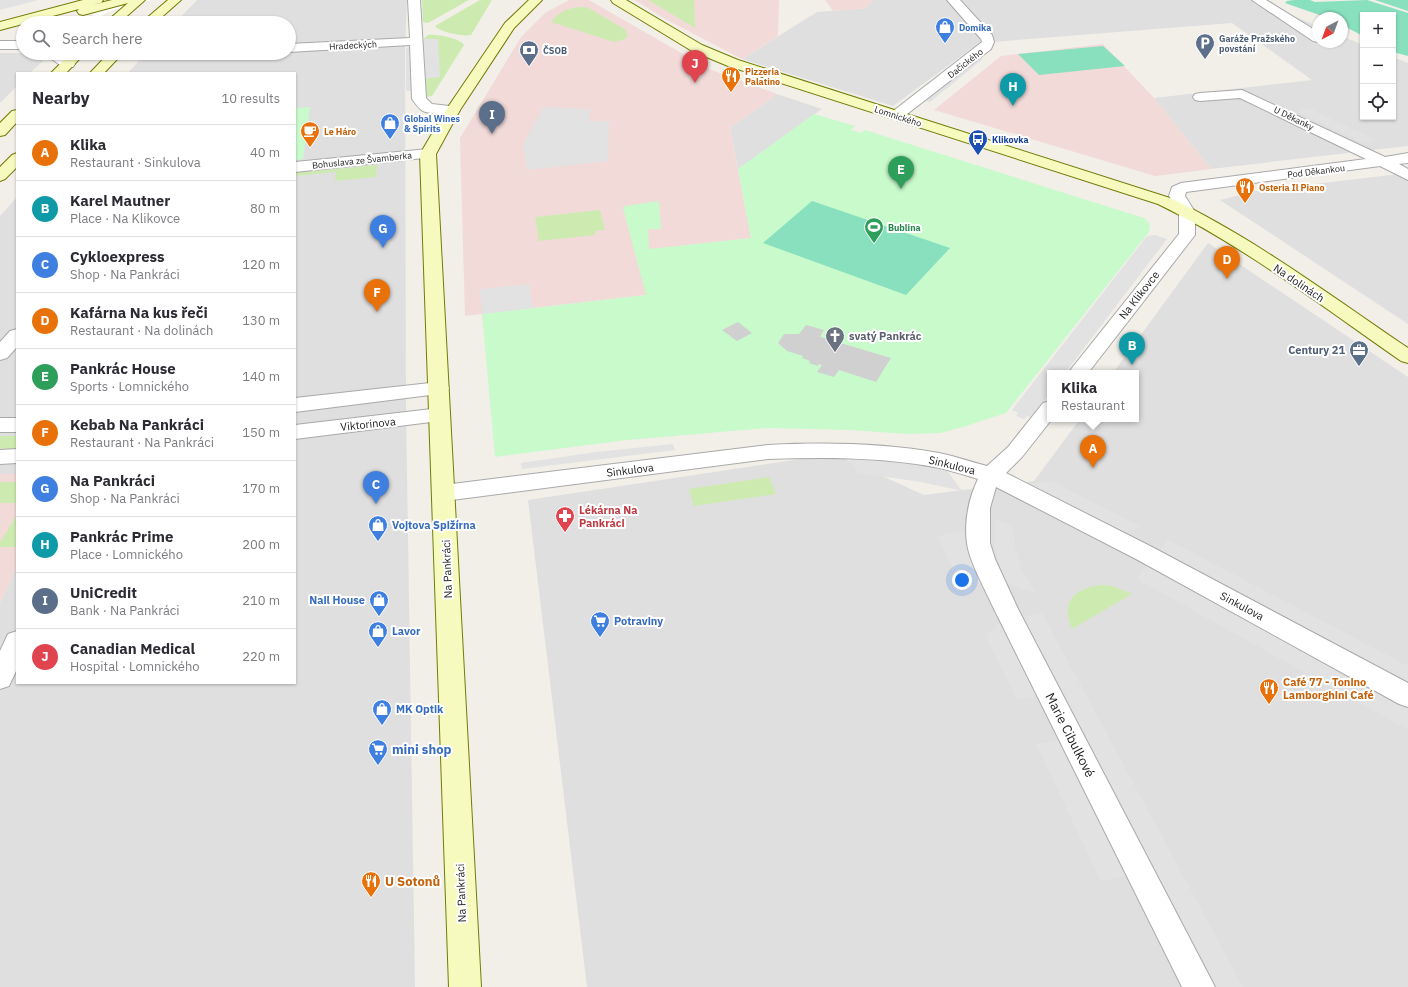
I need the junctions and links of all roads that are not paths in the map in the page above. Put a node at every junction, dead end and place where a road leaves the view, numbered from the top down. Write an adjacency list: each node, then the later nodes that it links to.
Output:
1 (97, 0): 9 (street)
2 (175, 0): 12 (street)
3 (414, 0): 18 (street)
4 (536, 0): 28 (street)
5 (617, 0): 30 (street, Lomnického)
6 (953, 0): 30 (street, Dačického)
7 (1258, 0): 17 (street)
8 (133, 2): 10 (street); 11 (street)
9 (37, 16)
10 (65, 16)
11 (118, 16)
12 (156, 16)
13 (16, 22): 14 (street)
14 (0, 26)
15 (16, 30): 16 (street)
16 (0, 34)
17 (1312, 34)
18 (416, 41): 21 (street, Hradeckých); 28 (street)
19 (0, 45): 20 (street)
20 (16, 45)
21 (296, 48)
22 (56, 60): 25 (street)
23 (71, 60): 25 (street)
24 (109, 60): 26 (street)
25 (63, 68)
26 (98, 72)
27 (1200, 97): 35 (street, U Děkanky)
28 (453, 110): 32 (street)
29 (16, 115): 31 (street)
30 (897, 115): 39 (street, Lomnického)
31 (0, 132)
32 (428, 154): 36 (street, Bohuslava ze Švamberka); 44 (street, Na Pankráci)
33 (1408, 158): 35 (street, Pod Děkankou)
34 (16, 159): 38 (street)
35 (1384, 162): 37 (street, U Děkanky); 39 (street, Pod Děkankou)
36 (296, 167)
37 (1408, 175)
38 (0, 176)
39 (1187, 212): 42 (street, Na dolinách); 43 (street, Na Klikovce)
40 (16, 336): 41 (street)
41 (0, 354)
42 (1408, 357)
43 (1080, 370)
44 (439, 388): 45 (street); 47 (street, Na Pankráci)
45 (296, 405)
46 (1047, 412): 53 (street)
47 (440, 415): 50 (street, Viktorinova); 54 (street, Na Pankráci)
48 (0, 425): 49 (street)
49 (16, 425)
50 (296, 432)
51 (0, 456): 52 (street)
52 (16, 456)
53 (991, 475): 54 (street, Sinkulova); 57 (street, Sinkulova); 59 (street, Marie Cibulkové)
54 (444, 493): 58 (street, Na Pankráci)
55 (16, 643): 56 (street)
56 (0, 678)
57 (1408, 696)
58 (465, 987)
59 (1199, 987)

